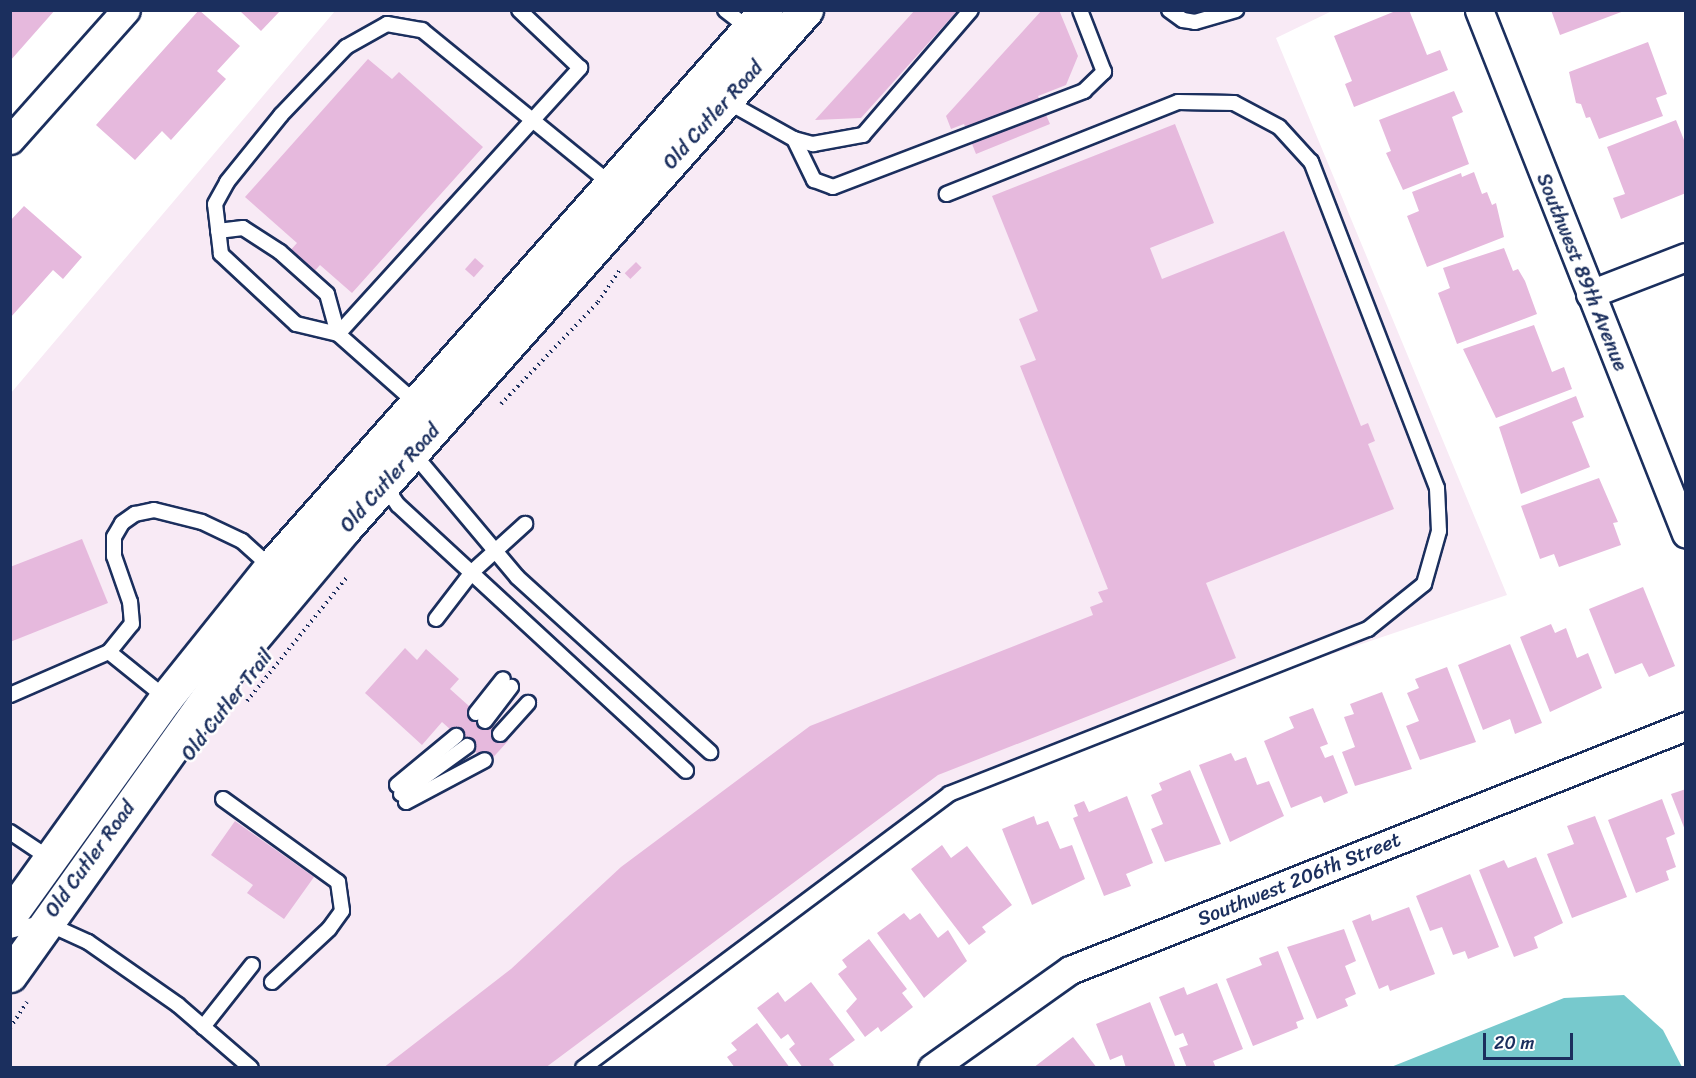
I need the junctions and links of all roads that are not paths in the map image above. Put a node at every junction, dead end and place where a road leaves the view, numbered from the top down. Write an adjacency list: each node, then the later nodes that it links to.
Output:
1 (126, 10): 13 (street)
2 (519, 10): 11 (lane)
3 (807, 10): 9 (main road, Old Cutler Road)
4 (970, 10): 12 (lane)
5 (1080, 10): 12 (lane)
6 (1169, 10): 7 (lane)
7 (1236, 10)
8 (1479, 10): 18 (street, Southwest 89th Avenue)
9 (753, 25): 10 (main road, Old Cutler Road)
10 (714, 90): 12 (lane); 14 (main road, Old Cutler Road)
11 (531, 118): 14 (lane); 16 (lane); 19 (lane)
12 (794, 139)
13 (10, 140)
14 (622, 194): 20 (main road, Old Cutler Road); 22 (main road, Old Cutler Road)
15 (947, 194): 55 (lane)
16 (218, 231): 19 (lane); 19 (lane)
17 (1686, 257): 18 (street)
18 (1590, 294): 25 (street, Southwest 89th Avenue)
19 (338, 334): 20 (lane)
20 (416, 403): 21 (main road, Old Cutler Road)
21 (394, 427): 23 (main road); 27 (main road, Old Cutler Road)
22 (413, 453): 23 (main road, Old Cutler Road); 26 (lane)
23 (385, 486): 28 (lane); 36 (main road, Old Cutler Road)
24 (525, 524): 26 (lane)
25 (1686, 534)
26 (496, 551): 28 (lane); 41 (lane)
27 (271, 567): 30 (lane); 33 (main road, Old Cutler Road)
28 (472, 572): 29 (lane); 43 (lane)
29 (436, 619)
30 (109, 652): 32 (lane); 33 (lane)
31 (507, 683): 35 (lane)
32 (10, 695)
33 (166, 698): 36 (main road); 47 (main road, Old Cutler Road)
34 (528, 703): 38 (lane)
35 (481, 717)
36 (192, 718): 49 (main road, Old Cutler Road)
37 (1686, 726): 56 (street, Southwest 206th Street)
38 (500, 734)
39 (456, 736): 44 (lane)
40 (467, 746): 44 (lane)
41 (710, 752)
42 (484, 760): 44 (lane)
43 (686, 771)
44 (401, 794)
45 (222, 799): 52 (lane)
46 (10, 832): 47 (lane)
47 (50, 858): 48 (main road, Old Cutler Road)
48 (13, 910): 49 (lane)
49 (44, 922): 51 (main road, Old Cutler Road); 53 (lane)
50 (252, 965): 53 (lane)
51 (10, 975)
52 (272, 982)
53 (203, 1027): 54 (lane)
54 (251, 1068)
55 (583, 1068)
56 (932, 1068)

